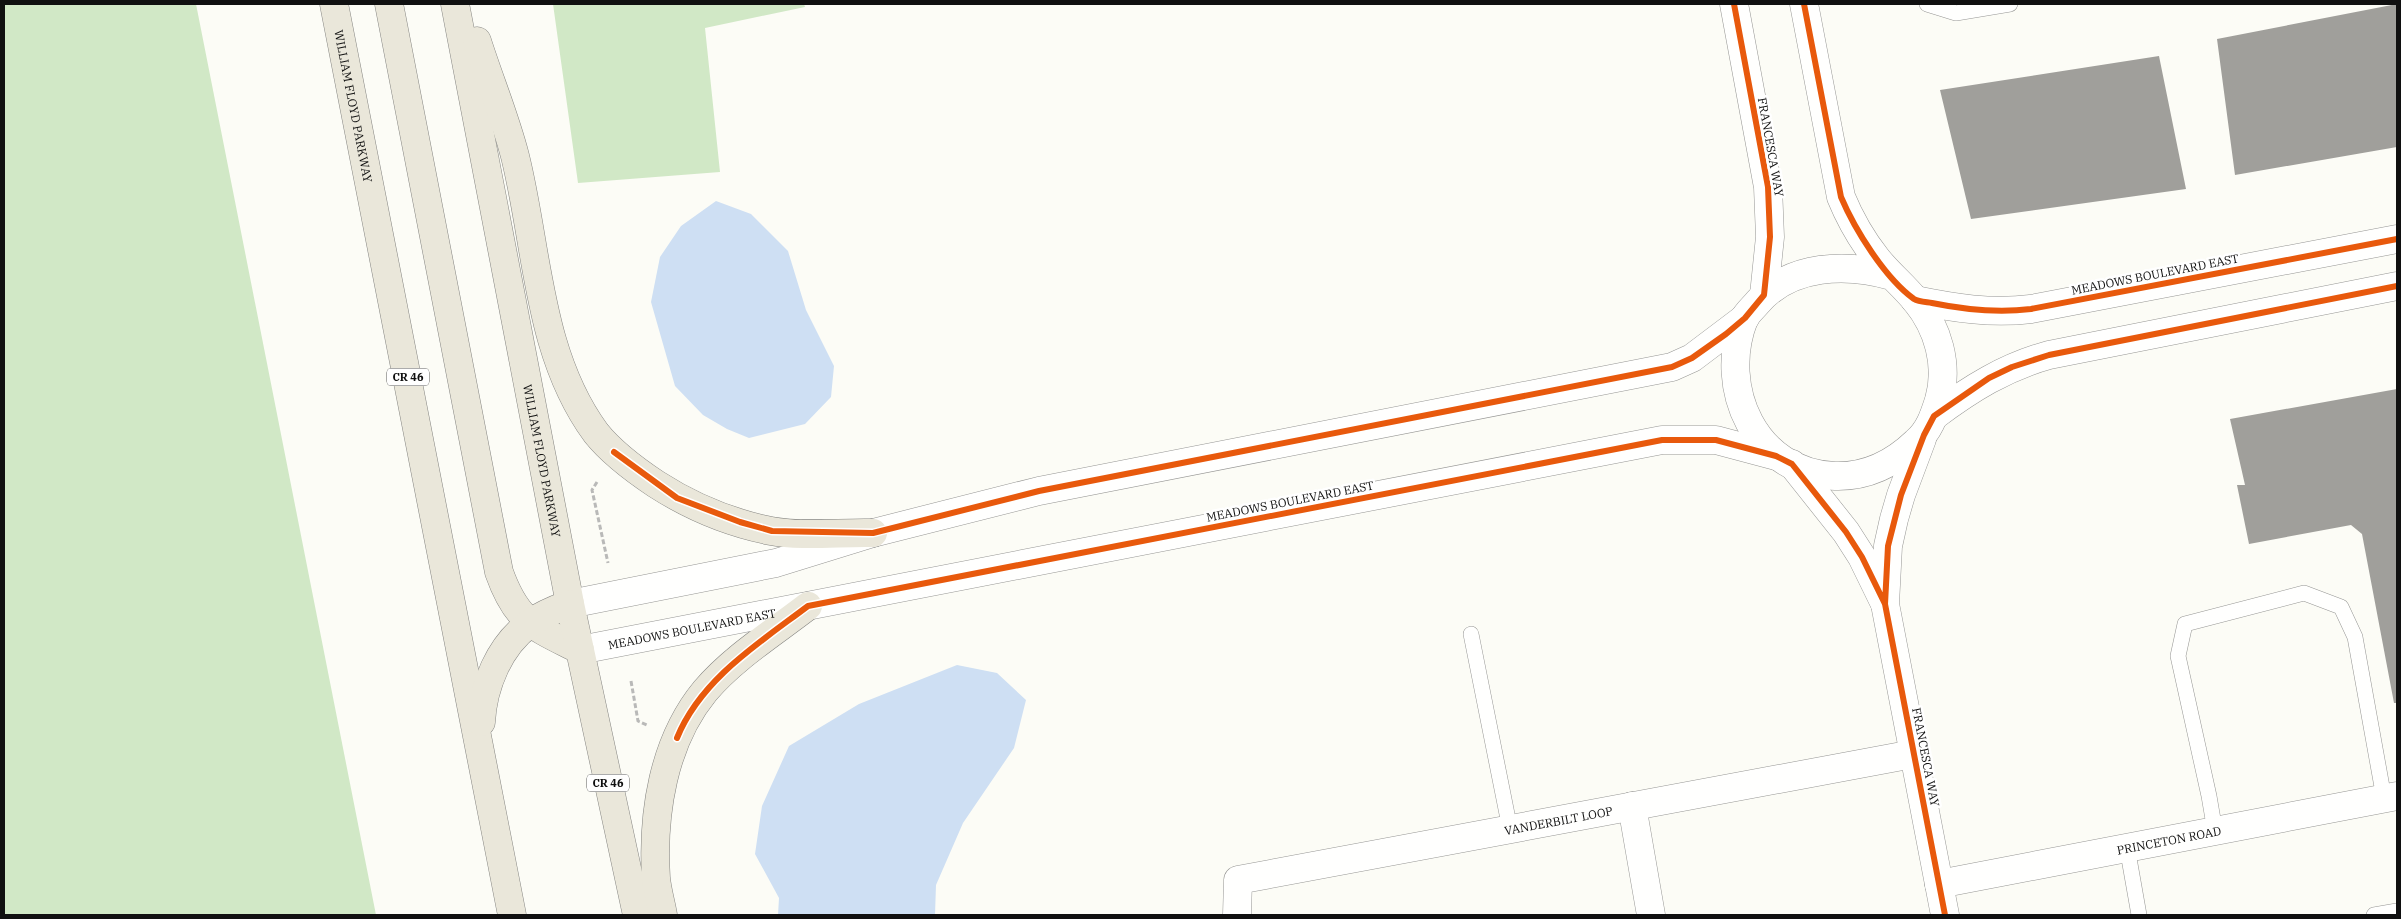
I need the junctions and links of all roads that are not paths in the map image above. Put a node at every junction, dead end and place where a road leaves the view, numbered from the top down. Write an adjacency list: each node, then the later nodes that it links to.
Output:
1 (334, 4): 24 (highway, WILLIAM FLOYD PARKWAY / CR 46)
2 (389, 4): 21 (highway)
3 (455, 4): 18 (highway, WILLIAM FLOYD PARKWAY / CR 46)
4 (464, 4): 17 (highway)
5 (1734, 4): 12 (street, FRANCESCA WAY)
6 (1804, 4): 10 (street)
7 (1927, 4): 8 (lane)
8 (2010, 4)
9 (2397, 239): 13 (street, MEADOWS BOULEVARD EAST)
10 (1892, 276): 12 (street); 13 (street, FRANCESCA WAY)
11 (2397, 286): 15 (street)
12 (1764, 295): 14 (street)
13 (1915, 300): 15 (street, FRANCESCA WAY)
14 (1744, 318): 16 (street, FRANCESCA WAY); 17 (street)
15 (1929, 426): 16 (street, MEADOWS BOULEVARD EAST); 19 (street, FRANCESCA WAY)
16 (1784, 460): 19 (street, FRANCESCA WAY); 20 (street, MEADOWS BOULEVARD EAST)
17 (873, 533): 18 (street)
18 (570, 604): 21 (highway); 23 (highway, WILLIAM FLOYD PARKWAY / CR 46)
19 (1885, 604): 25 (street, FRANCESCA WAY)
20 (808, 606): 23 (street, MEADOWS BOULEVARD EAST); 35 (highway)
21 (529, 624): 23 (highway); 24 (highway)
22 (1471, 634): 28 (lane)
23 (580, 650): 34 (highway, WILLIAM FLOYD PARKWAY / CR 46)
24 (480, 751): 33 (highway, WILLIAM FLOYD PARKWAY / CR 46)
25 (1914, 754): 27 (street, VANDERBILT LOOP); 31 (street, FRANCESCA WAY)
26 (2391, 797): 29 (street, PRINCETON ROAD); 29 (lane)
27 (1632, 806): 28 (street, VANDERBILT LOOP); 37 (street)
28 (1510, 829): 36 (street, VANDERBILT LOOP)
29 (2214, 831): 30 (street, PRINCETON ROAD)
30 (2127, 848): 31 (street, PRINCETON ROAD); 39 (lane)
31 (1939, 884): 38 (street, FRANCESCA WAY)
32 (2397, 911): 40 (lane)
33 (512, 915)
34 (637, 915)
35 (663, 915)
36 (1237, 915)
37 (1651, 915)
38 (1945, 915)
39 (2139, 915)
40 (2374, 915)

